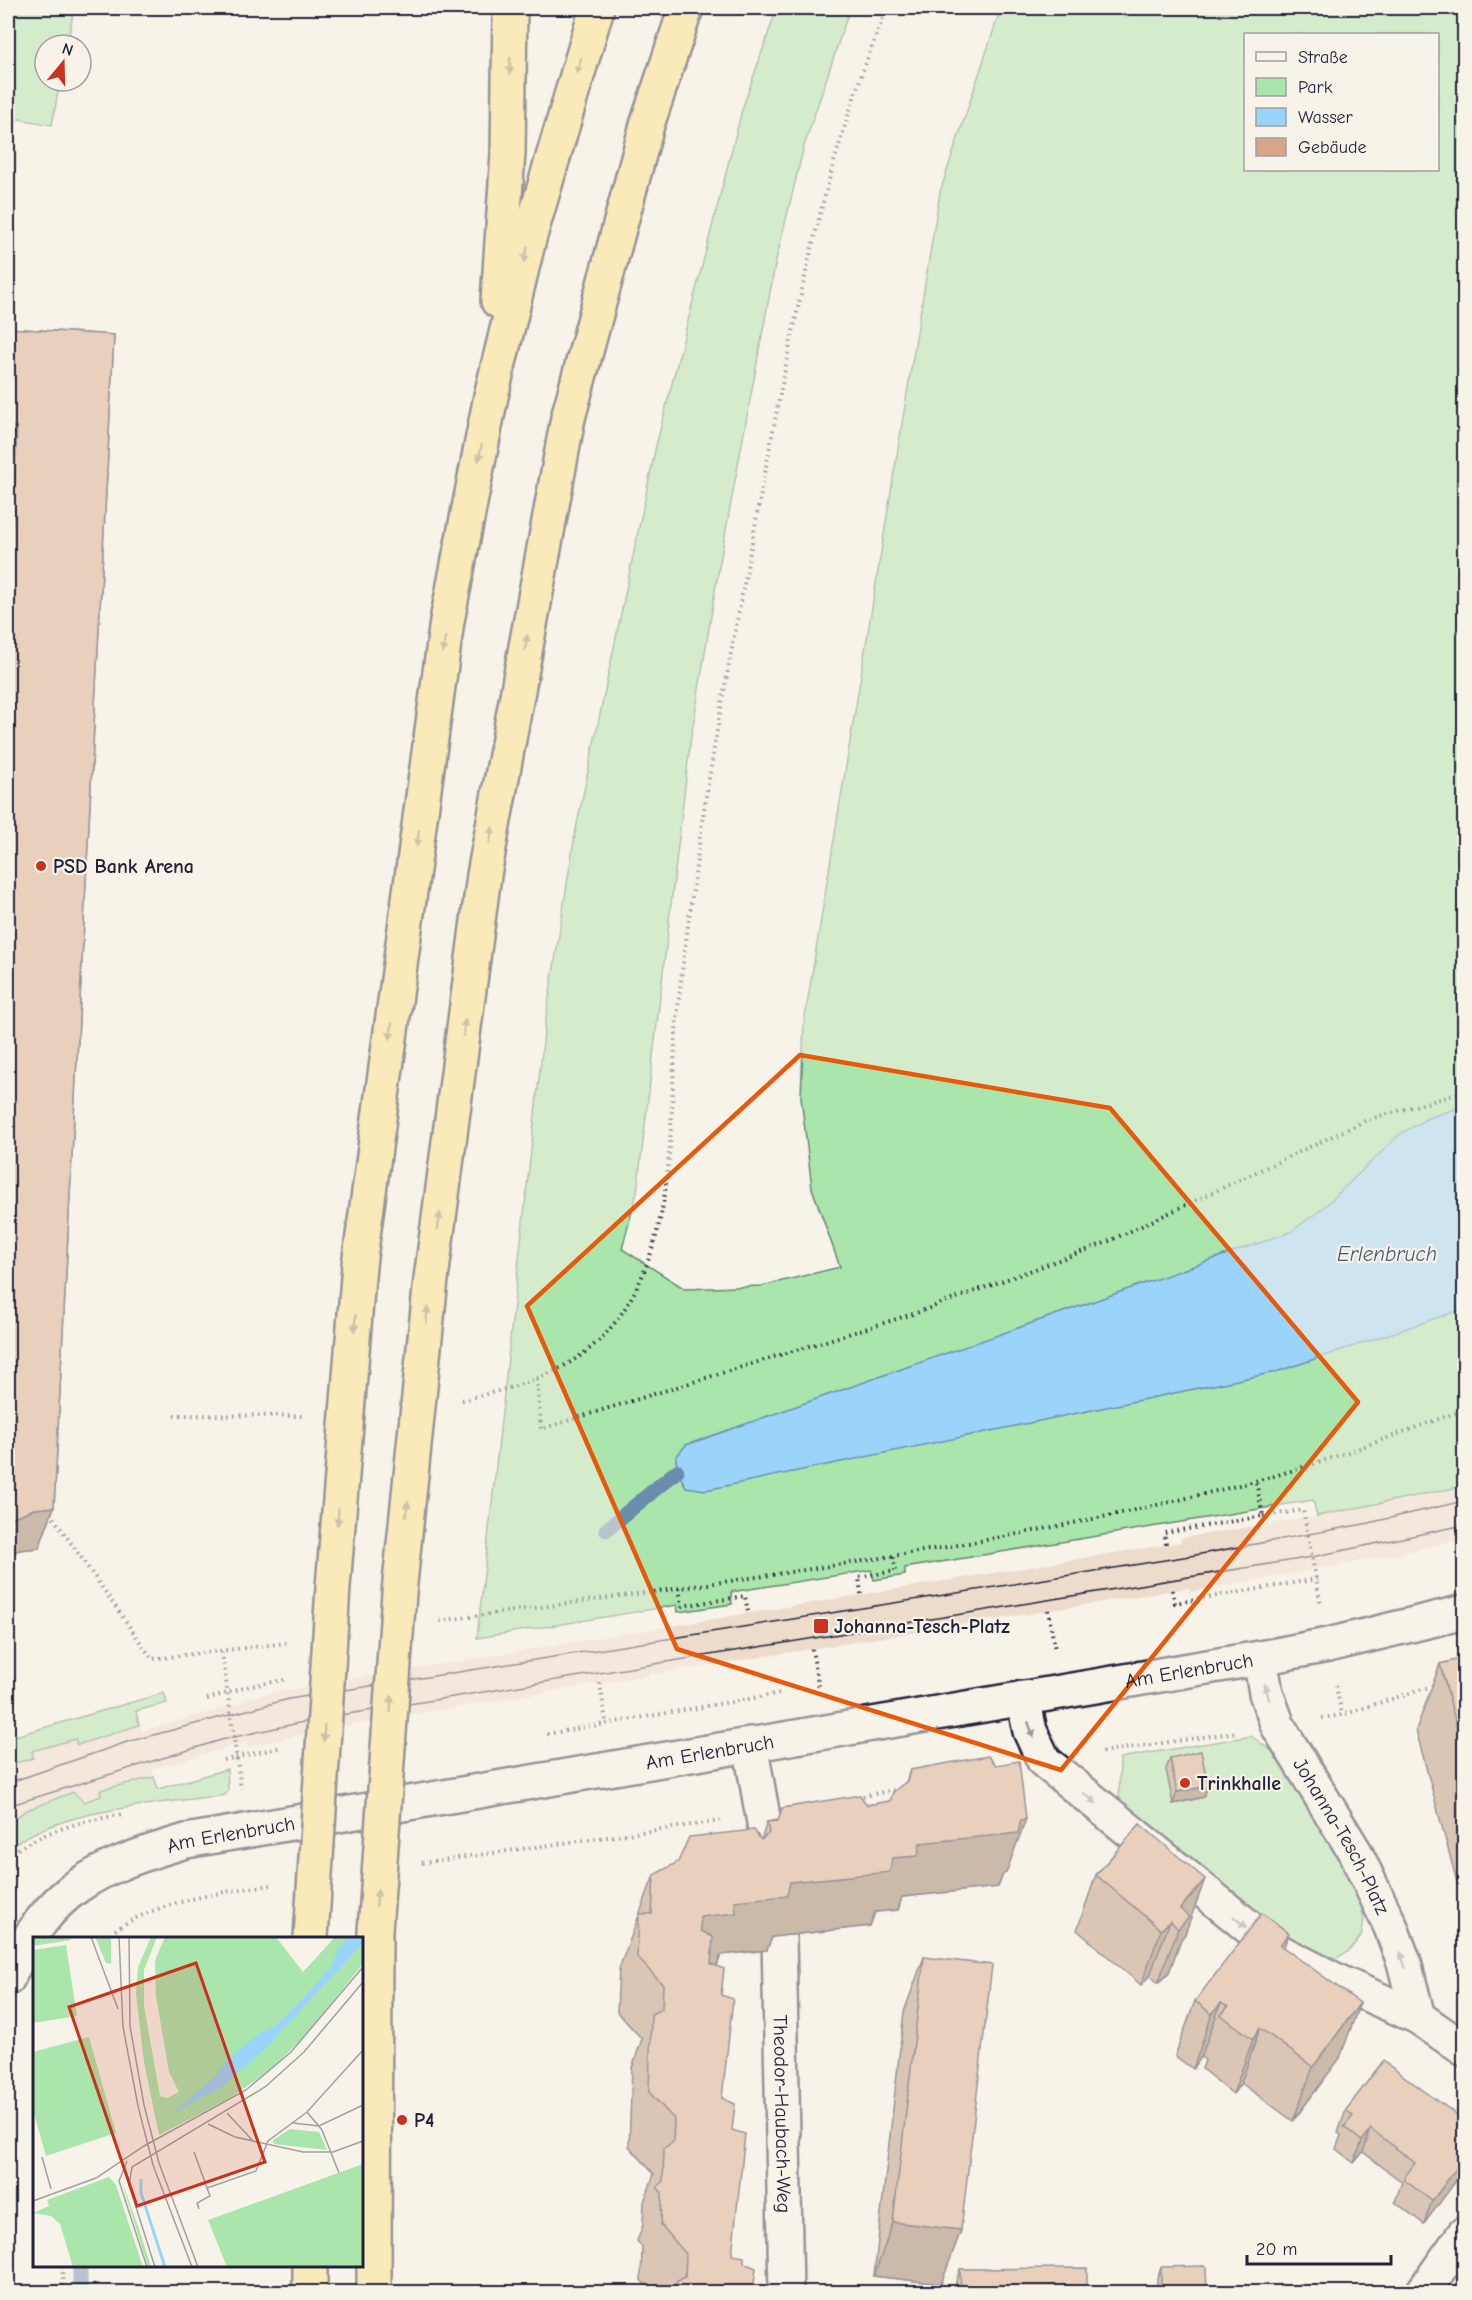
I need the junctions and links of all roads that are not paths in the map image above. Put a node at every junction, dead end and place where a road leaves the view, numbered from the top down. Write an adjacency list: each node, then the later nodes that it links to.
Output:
1 (510, 8): 4 (highway, one-way to 4)
2 (597, 8): 4 (highway, one-way to 4)
3 (686, 8): 18 (highway, one-way to 3, bridge)
4 (491, 396): 11 (highway, one-way to 11, bridge)
5 (1464, 1612): 6 (street, Am Erlenbruch)
6 (1260, 1658): 7 (street, Am Erlenbruch); 13 (street, Johanna-Tesch-Platz, one-way to 6)
7 (1023, 1698): 8 (street, Am Erlenbruch); 13 (street, one-way to 13)
8 (750, 1744): 9 (street); 12 (street, Am Erlenbruch)
9 (771, 1862)
10 (779, 1936): 19 (street, Theodor-Haubach-Weg)
11 (311, 1937)
12 (8, 1978)
13 (1418, 2017): 14 (street)
14 (1464, 2049)
15 (1464, 2234): 20 (street)
16 (310, 2267): 17 (highway)
17 (310, 2292)
18 (374, 2292)
19 (786, 2292)
20 (1423, 2292)

